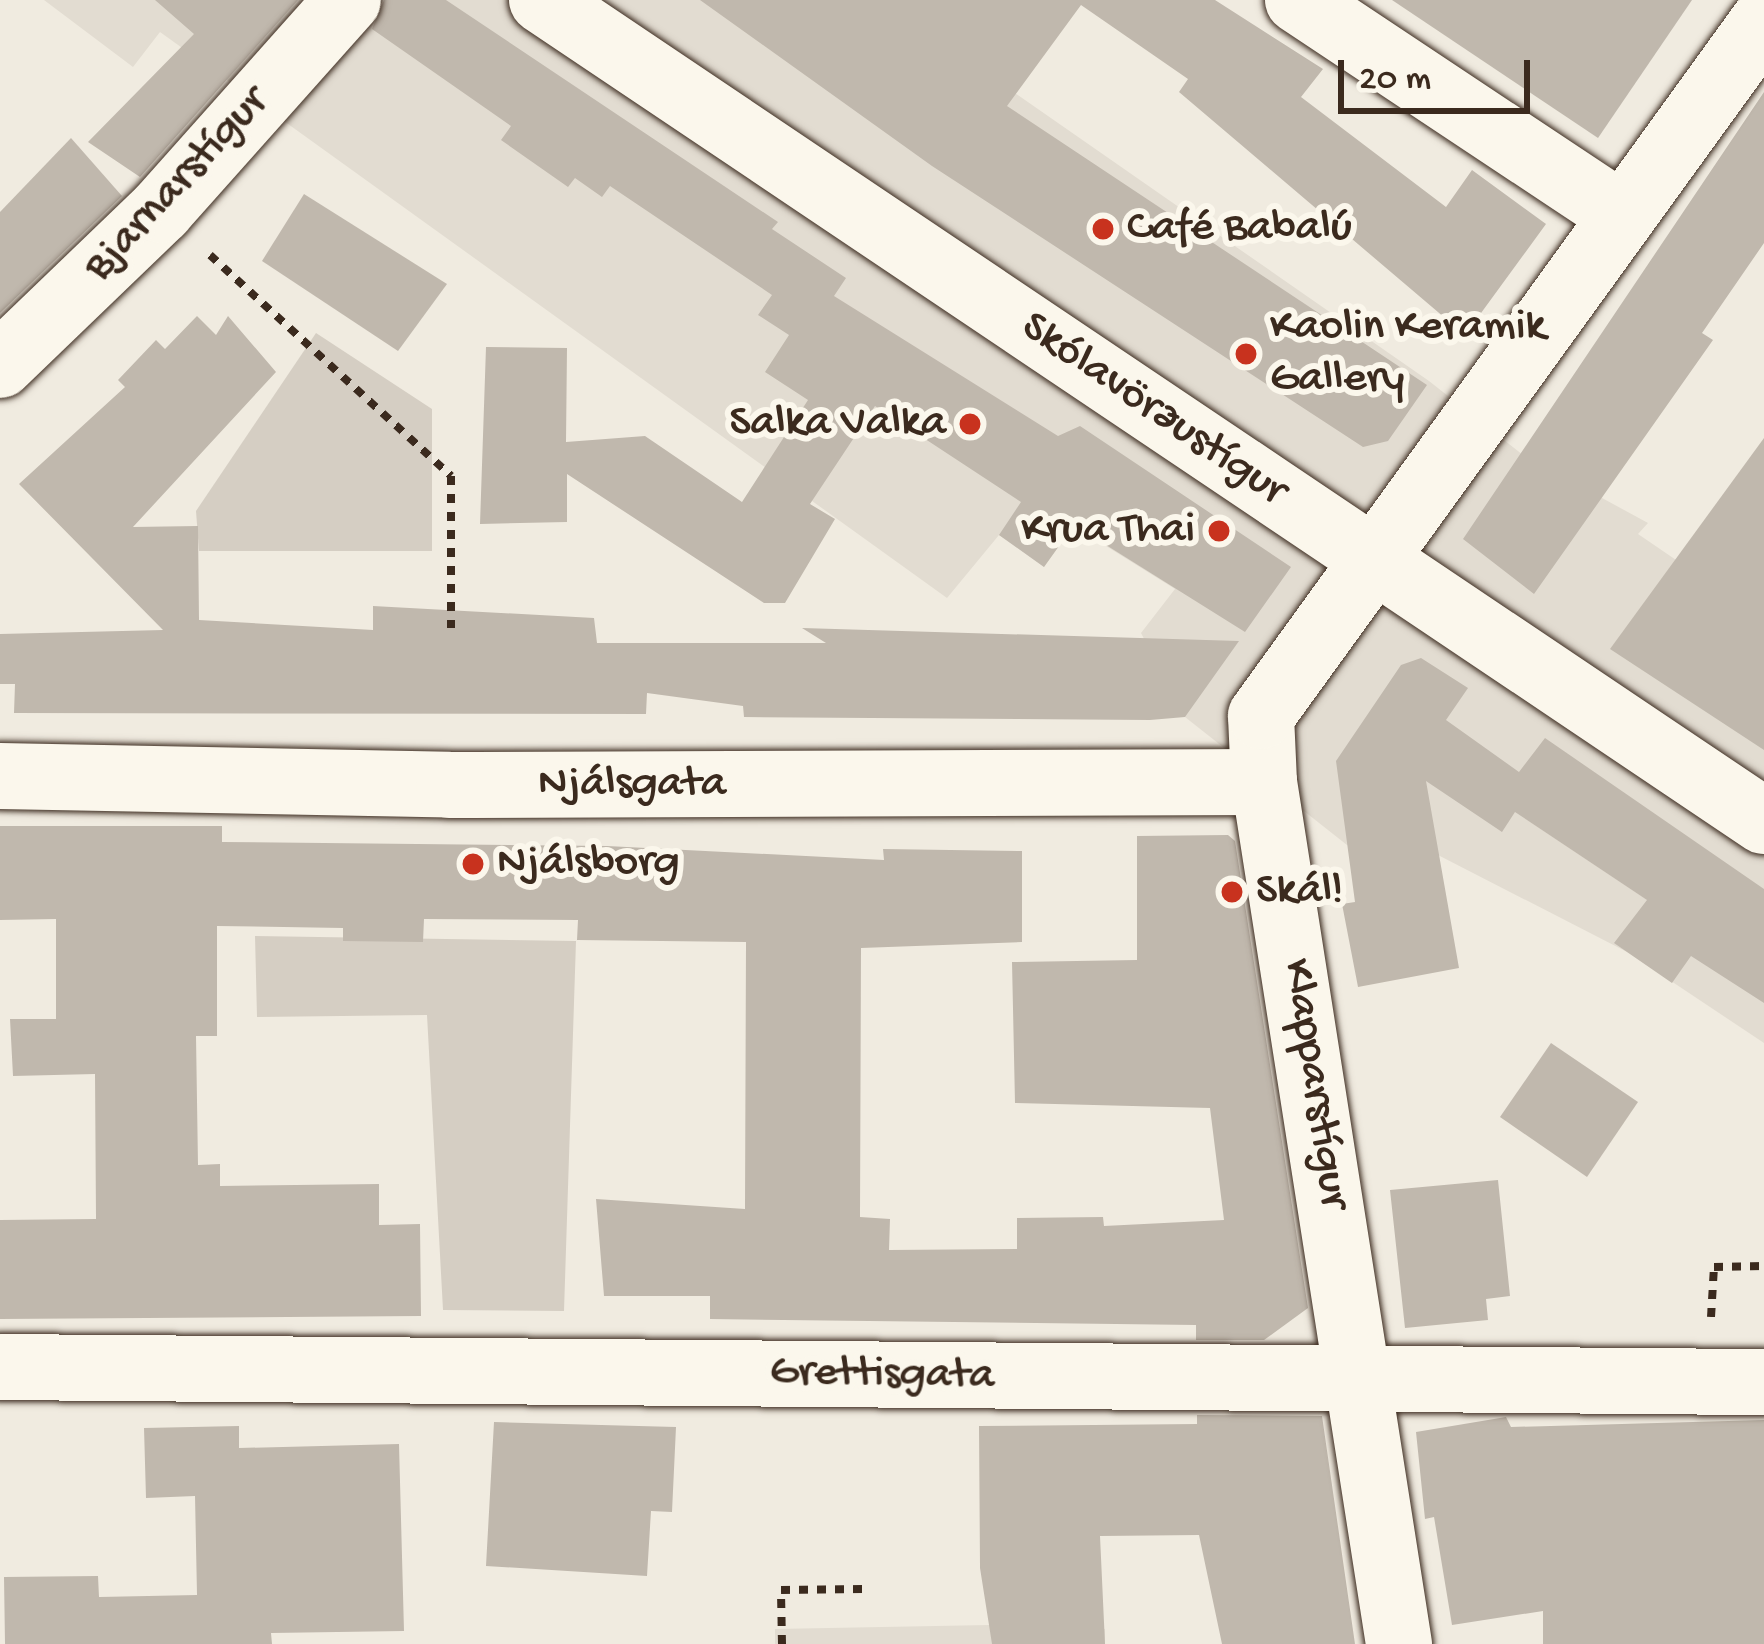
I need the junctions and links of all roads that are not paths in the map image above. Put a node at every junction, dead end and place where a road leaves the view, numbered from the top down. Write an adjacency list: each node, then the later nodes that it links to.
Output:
1 (348, 0): 6 (street, Bjarnarstígur)
2 (542, 0): 7 (street, Skólavörðustígur)
3 (1298, 0): 5 (street)
4 (1764, 21): 5 (street, Klapparstígur)
5 (1623, 217): 7 (street, Klapparstígur)
6 (0, 365)
7 (1374, 559): 9 (street, Klapparstígur); 10 (street, Skólavörðustígur)
8 (0, 776): 9 (street, Njálsgata)
9 (1264, 782): 12 (street, Klapparstígur)
10 (1764, 820)
11 (0, 1367): 12 (street, Grettisgata)
12 (1363, 1379): 13 (street, Grettisgata); 14 (street, Klapparstígur)
13 (1764, 1382)
14 (1399, 1644)

